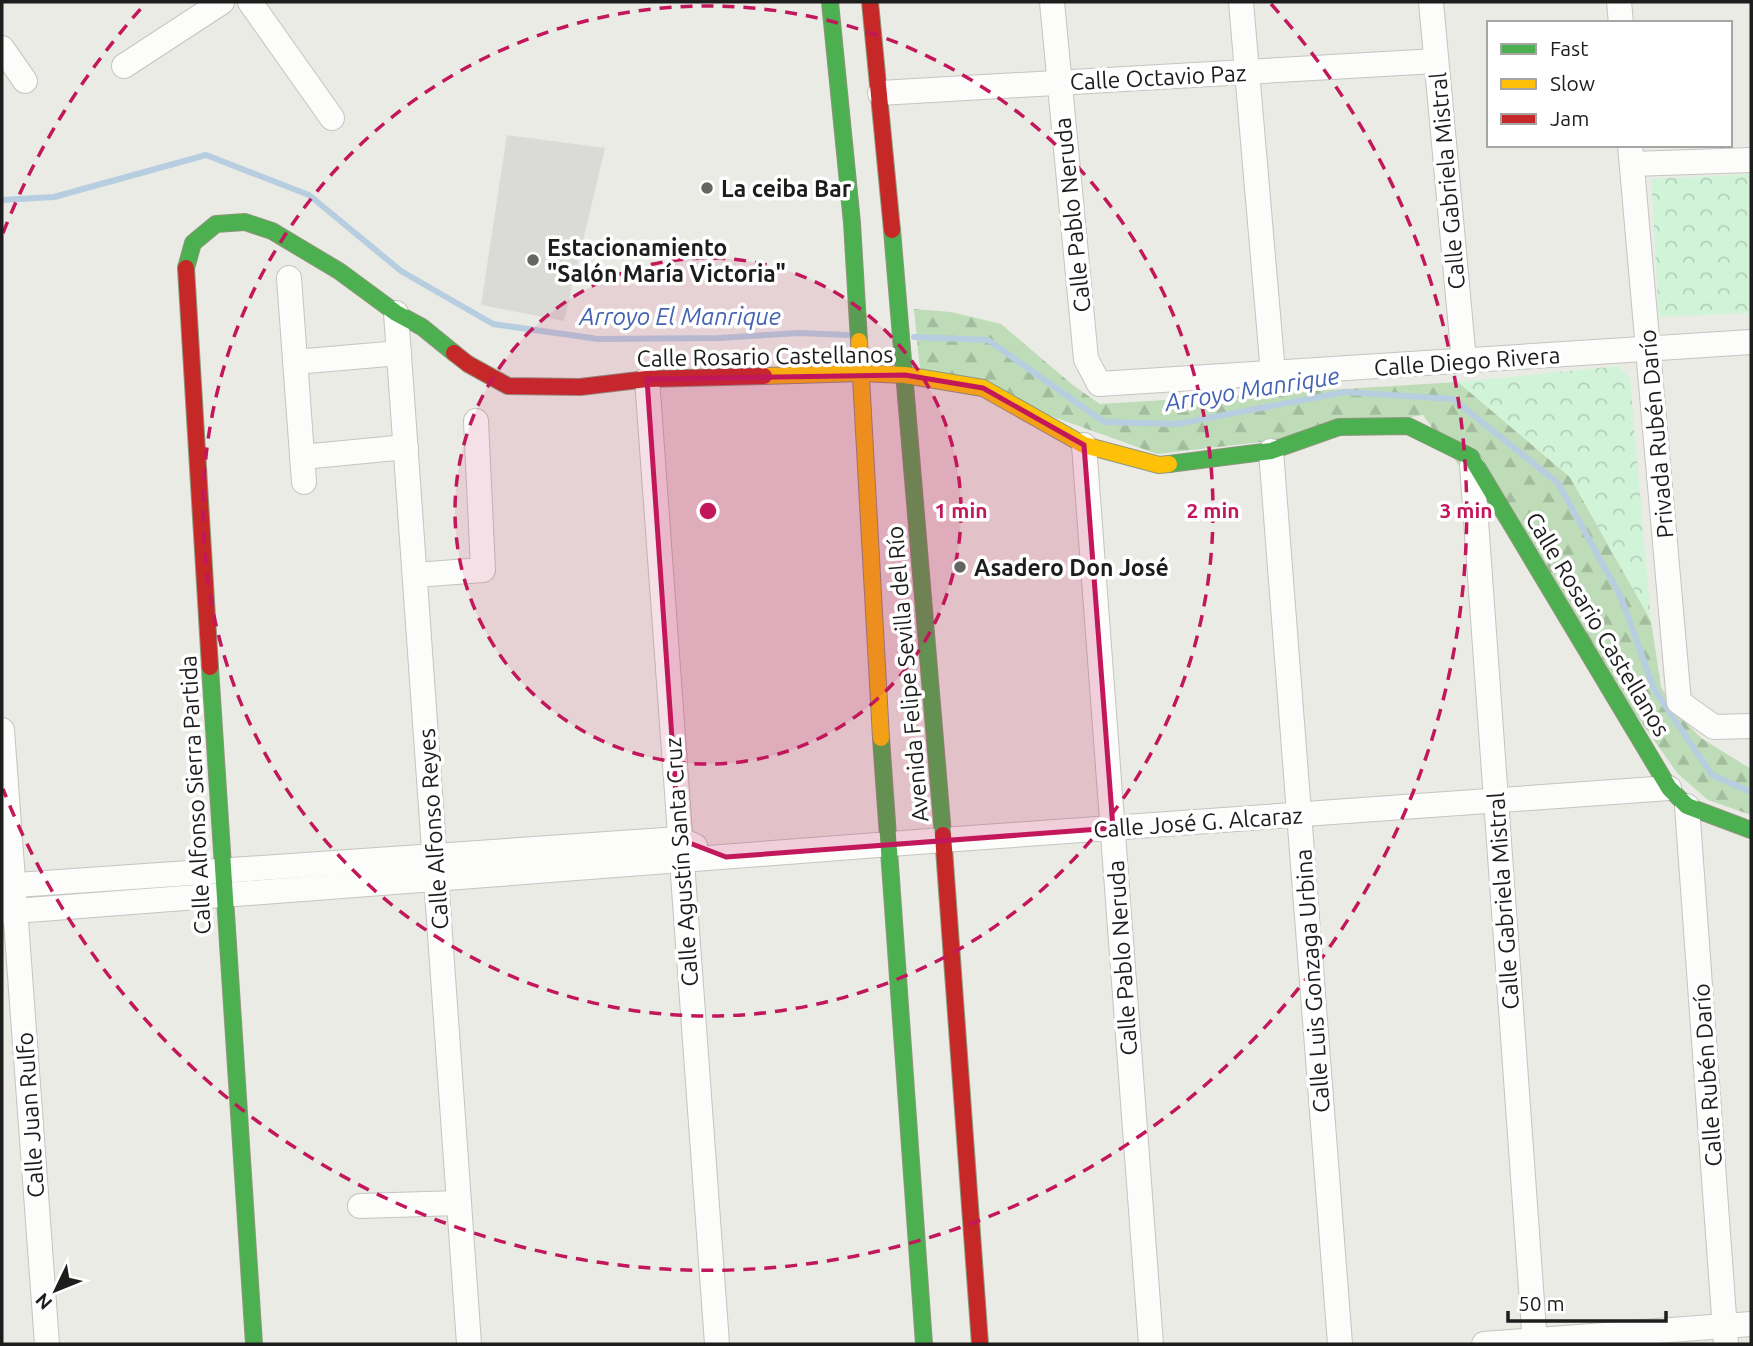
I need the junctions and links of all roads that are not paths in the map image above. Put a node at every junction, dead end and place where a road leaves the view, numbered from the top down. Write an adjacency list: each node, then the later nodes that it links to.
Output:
1 (222, 2): 12 (street)
2 (250, 2): 17 (street)
3 (830, 2): 28 (street, Avenida Felipe Sevilla del Río)
4 (870, 2): 16 (street, Avenida Felipe Sevilla del Río)
5 (1052, 2): 15 (street, Calle Pablo Neruda)
6 (1241, 2): 13 (street)
7 (1431, 2): 11 (street, Calle Gabriela Mistral)
8 (1619, 2): 9 (street)
9 (1621, 21)
10 (2, 48): 14 (street)
11 (1436, 61): 13 (street, Calle Octavio Paz); 26 (street, Calle Gabriela Mistral)
12 (124, 66)
13 (1247, 72): 15 (street, Calle Octavio Paz); 29 (street)
14 (25, 81)
15 (1058, 82): 16 (street, Calle Octavio Paz); 32 (street, Calle Pablo Neruda)
16 (880, 93): 30 (street, Avenida Felipe Sevilla del Río)
17 (332, 118)
18 (1631, 155): 19 (street); 24 (street, Privada Rubén Darío)
19 (1751, 160)
20 (193, 243): 22 (street, Calle Rosario Castellanos); 51 (street, Calle Alfonso Sierra Partida)
21 (289, 278): 27 (street)
22 (396, 313): 25 (street, Calle Alfonso Reyes); 31 (street, Calle Rosario Castellanos)
23 (1751, 342): 24 (street, Calle Diego Rivera)
24 (1649, 349): 26 (street, Calle Diego Rivera); 39 (street, Privada Rubén Darío)
25 (399, 352): 27 (street); 35 (street, Calle Alfonso Reyes)
26 (1464, 361): 29 (street, Calle Diego Rivera)
27 (295, 362): 35 (street)
28 (861, 365): 30 (street, Calle Rosario Castellanos); 31 (street, Calle Rosario Castellanos); 48 (street, Avenida Felipe Sevilla del Río)
29 (1273, 373): 32 (street, Calle Diego Rivera)
30 (905, 375): 34 (street, Calle Rosario Castellanos); 47 (street, Avenida Felipe Sevilla del Río)
31 (647, 379): 49 (street, Calle Agustín Santa Cruz)
32 (1099, 384)
33 (476, 421): 38 (street)
34 (1084, 445): 36 (street, Calle Rosario Castellanos); 45 (street, Calle Pablo Neruda)
35 (406, 447): 38 (street, Calle Alfonso Reyes)
36 (1271, 450): 37 (street, Calle Rosario Castellanos); 44 (street, Calle Luis Gonzaga Urbina)
37 (1472, 457): 41 (street, Calle Rosario Castellanos); 42 (street, Calle Gabriela Mistral)
38 (415, 575): 50 (street, Calle Alfonso Reyes)
39 (1751, 726)
40 (2, 730): 52 (street, Calle Juan Rulfo)
41 (1670, 788): 42 (street, Calle José G. Alcaraz); 43 (street, Calle Rosario Castellanos)
42 (1496, 801): 44 (street, Calle José G. Alcaraz); 59 (street, Calle Gabriela Mistral)
43 (1687, 806): 46 (street, Calle Rosario Castellanos); 58 (street, Calle Rubén Darío)
44 (1299, 815): 45 (street, Calle José G. Alcaraz); 67 (street, Calle Luis Gonzaga Urbina)
45 (1112, 828): 47 (street, Calle José G. Alcaraz); 66 (street, Calle Pablo Neruda)
46 (1751, 830)
47 (943, 840): 48 (street, Calle José G. Alcaraz); 65 (street, Avenida Felipe Sevilla del Río)
48 (887, 844): 49 (street, Calle José G. Alcaraz); 64 (street, Avenida Felipe Sevilla del Río)
49 (680, 851): 50 (street, Calle José G. Alcaraz); 63 (street, Calle Agustín Santa Cruz)
50 (435, 868): 51 (street); 53 (street); 55 (street, Calle Alfonso Reyes)
51 (222, 871): 52 (street); 53 (street, Calle Alfonso Sierra Partida)
52 (8, 885): 54 (street, Calle Juan Rulfo)
53 (224, 896): 54 (street); 61 (street, Calle Alfonso Sierra Partida)
54 (9, 912): 60 (street, Calle Juan Rulfo)
55 (459, 1203): 56 (street); 62 (street, Calle Alfonso Reyes)
56 (360, 1206)
57 (1751, 1324): 58 (street)
58 (1726, 1335): 59 (street)
59 (1535, 1342): 68 (street)
60 (47, 1344)
61 (254, 1344)
62 (469, 1344)
63 (717, 1344)
64 (924, 1344)
65 (980, 1344)
66 (1151, 1344)
67 (1340, 1344)
68 (1484, 1344)

